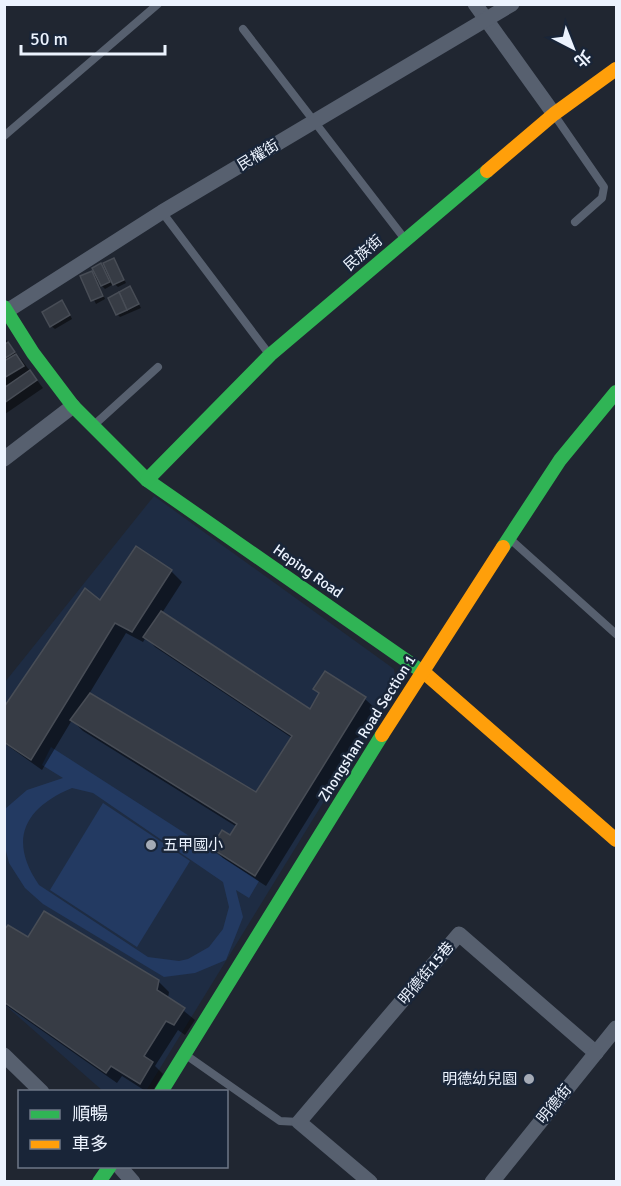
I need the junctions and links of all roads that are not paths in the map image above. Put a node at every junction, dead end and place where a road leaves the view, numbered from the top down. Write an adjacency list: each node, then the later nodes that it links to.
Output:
1 (158, 4): 9 (lane)
2 (475, 4): 4 (street)
3 (512, 4): 4 (street, 民權街)
4 (486, 20): 7 (street); 8 (street, 民權街)
5 (243, 29): 8 (lane)
6 (616, 69): 7 (street, 民族街)
7 (554, 114): 11 (lane); 12 (street, 民族街)
8 (315, 121): 10 (street, 民權街); 12 (lane)
9 (4, 136)
10 (162, 212): 13 (street, 民權街); 14 (lane)
11 (575, 222)
12 (405, 239): 14 (street, 民族街)
13 (6, 309): 17 (street, Heping Road)
14 (270, 355): 20 (street, 民族街)
15 (158, 367): 18 (lane)
16 (616, 392): 21 (street, Zhongshan Road Section 1)
17 (73, 406): 18 (street, Heping Road); 19 (street)
18 (93, 426): 20 (street, Heping Road)
19 (4, 459)
20 (147, 480): 23 (street, Heping Road)
21 (509, 538): 22 (lane); 23 (street, Zhongshan Road Section 1)
22 (616, 634)
23 (422, 670): 24 (street, Heping Road); 27 (street, Zhongshan Road Section 1)
24 (615, 836)
25 (616, 1028): 26 (street, 明德街)
26 (596, 1053): 31 (street, 明德街15巷); 37 (street, 明德街)
27 (185, 1054): 30 (street, Zhongshan Road Section 1); 31 (lane)
28 (4, 1055): 29 (street)
29 (40, 1090)
30 (162, 1090)
31 (299, 1122): 36 (street)
32 (109, 1168): 34 (street)
33 (119, 1168): 35 (street)
34 (99, 1182)
35 (134, 1182)
36 (370, 1182)
37 (492, 1182)

